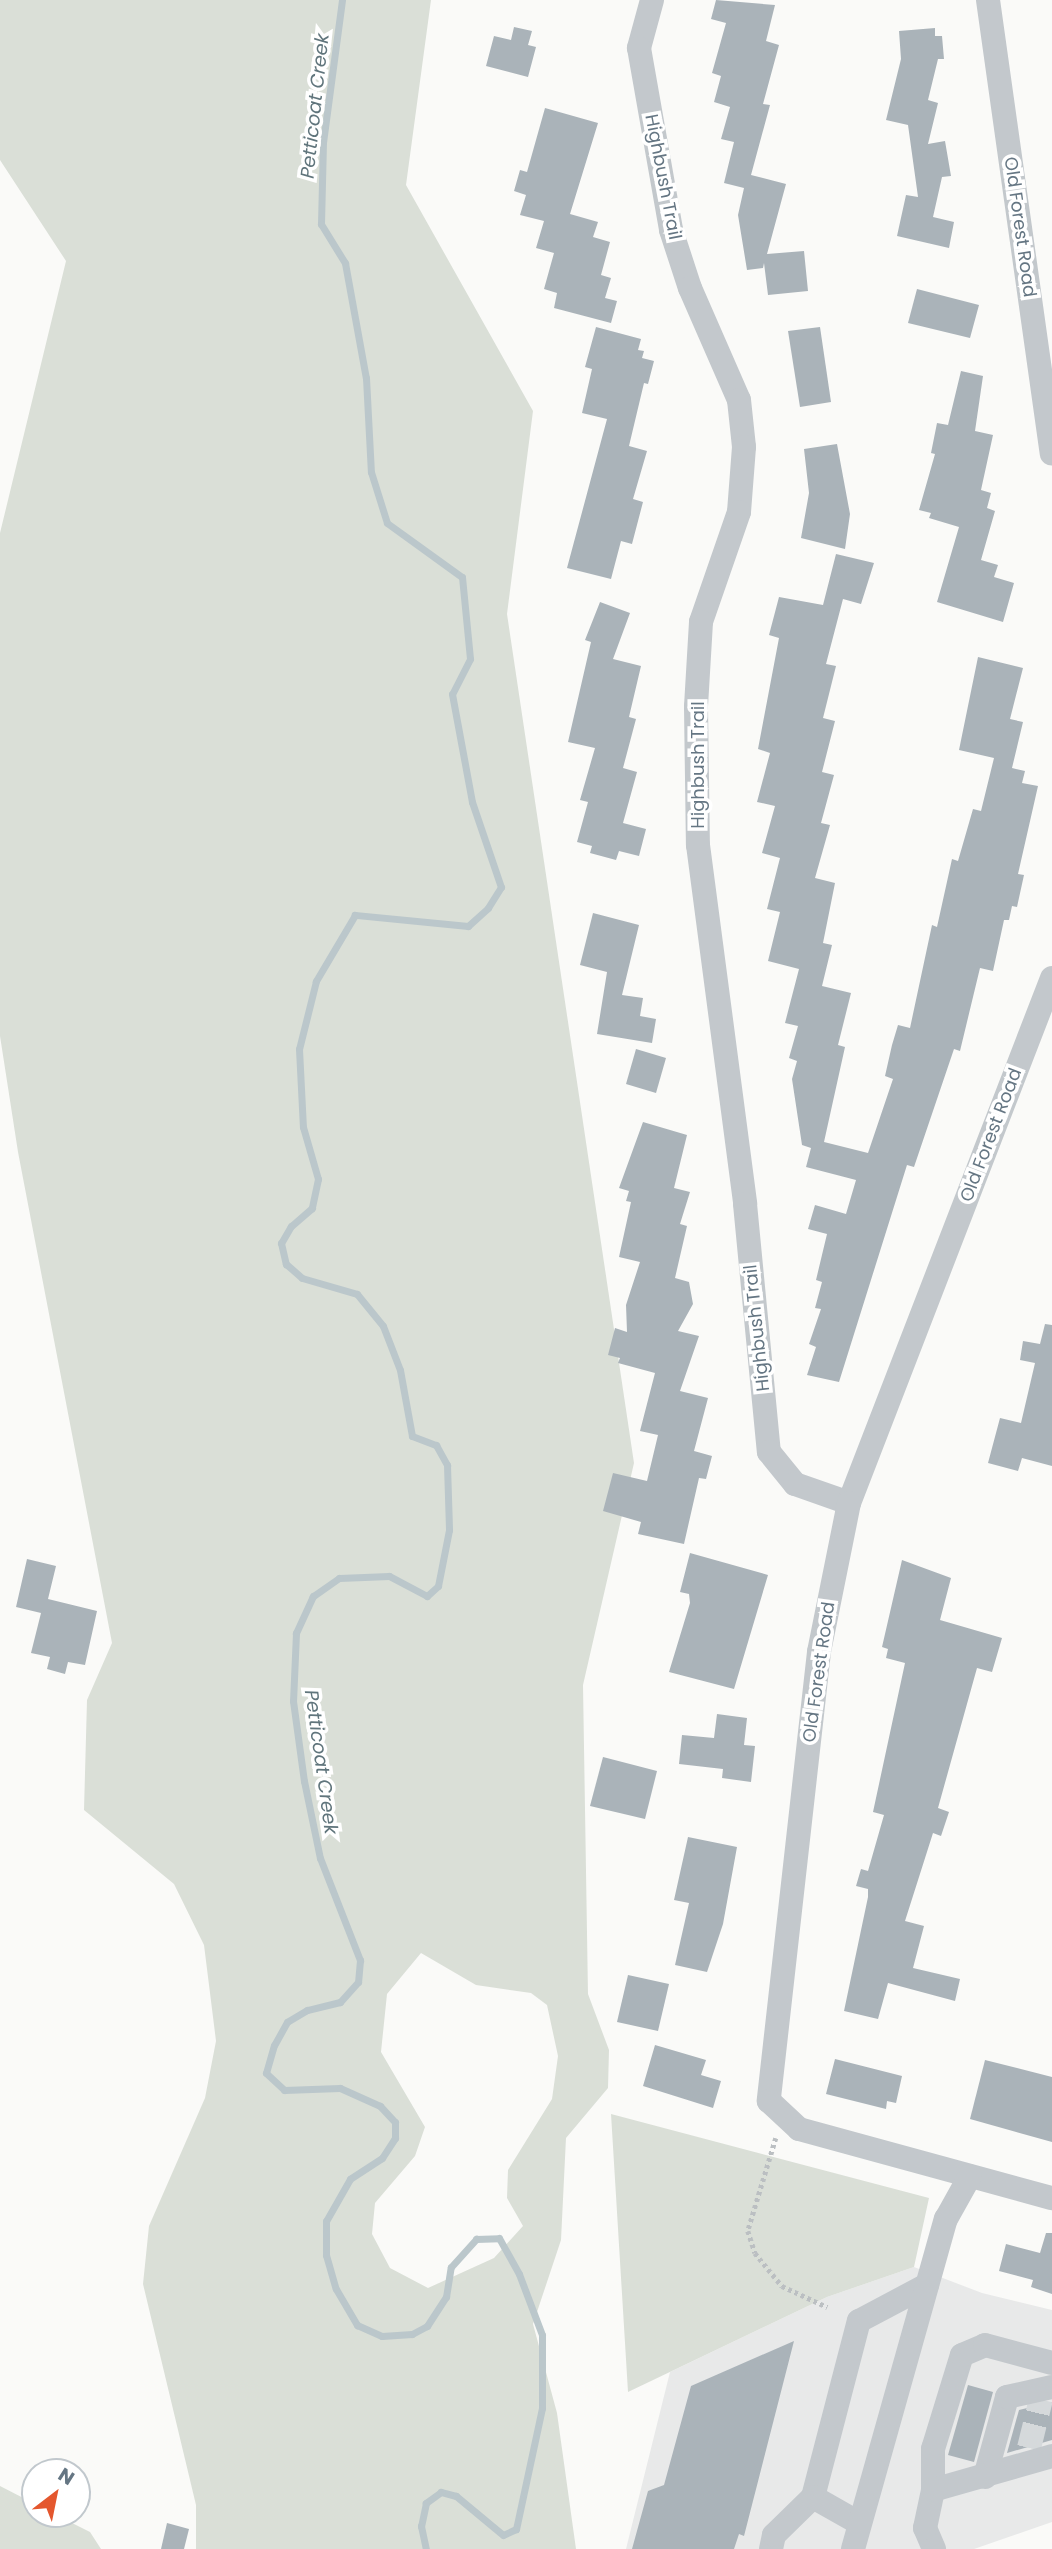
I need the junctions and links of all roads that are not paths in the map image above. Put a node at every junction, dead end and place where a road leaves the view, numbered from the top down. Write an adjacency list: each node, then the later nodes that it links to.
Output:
1 (652, 0): 5 (street, Highbush Trail)
2 (988, 0): 3 (street, Old Forest Road)
3 (1052, 454)
4 (1052, 978): 5 (street, Old Forest Road)
5 (849, 1503): 6 (street, Old Forest Road)
6 (970, 2176): 7 (street); 8 (street)
7 (1052, 2199)
8 (928, 2285): 14 (street); 15 (street)
9 (1052, 2362): 13 (street)
10 (1047, 2389): 12 (street)
11 (1036, 2456): 12 (street)
12 (985, 2477): 13 (street)
13 (933, 2490): 18 (street)
14 (813, 2497): 15 (street); 16 (street)
15 (859, 2523): 17 (street)
16 (771, 2549)
17 (853, 2549)
18 (934, 2549)

